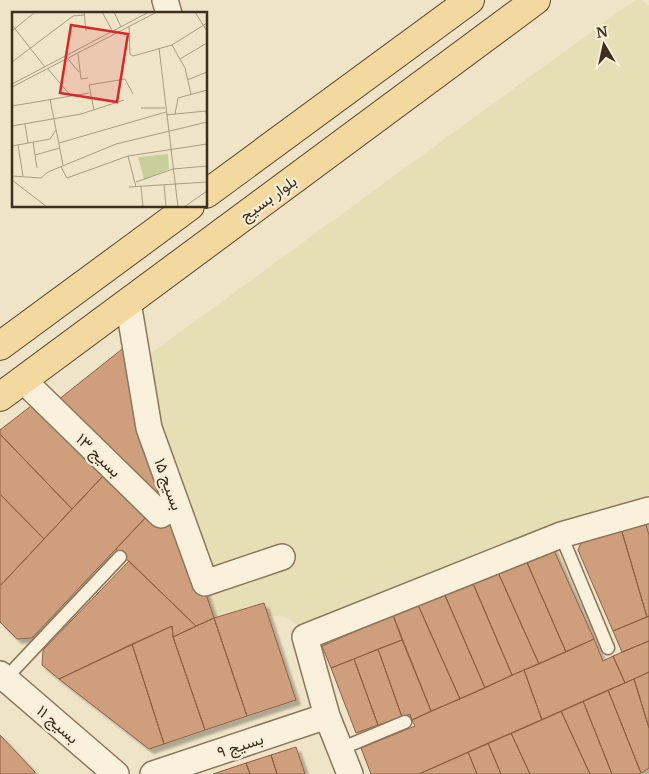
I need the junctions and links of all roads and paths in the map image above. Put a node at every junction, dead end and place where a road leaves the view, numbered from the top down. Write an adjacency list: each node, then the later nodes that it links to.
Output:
1 (470, 0): 3 (main road)
2 (536, 0): 5 (main road, بلوار بسیج)
3 (215, 187): 5 (main road)
4 (184, 210): 6 (main road); 8 (main road)
5 (250, 212): 6 (main road, بلوار بسیج)
6 (200, 248): 7 (main road, بلوار بسیج)
7 (128, 302): 9 (main road, بلوار بسیج); 11 (street, بسیج ۱۵)
8 (0, 346)
9 (22, 380): 10 (main road, بلوار بسیج); 11 (street, بسیج ۱۳)
10 (0, 396)
11 (176, 504): 15 (street, بسیج ۱۵)
12 (649, 510): 13 (street)
13 (561, 536): 16 (lane); 18 (street)
14 (120, 557): 17 (lane)
15 (282, 557)
16 (608, 648)
17 (3, 676): 21 (street, بسیج ۱۱)
18 (327, 716): 20 (street); 22 (street, بسیج ۹)
19 (405, 722): 20 (lane)
20 (340, 749): 23 (street)
21 (116, 774)
22 (153, 774)
23 (350, 774)

